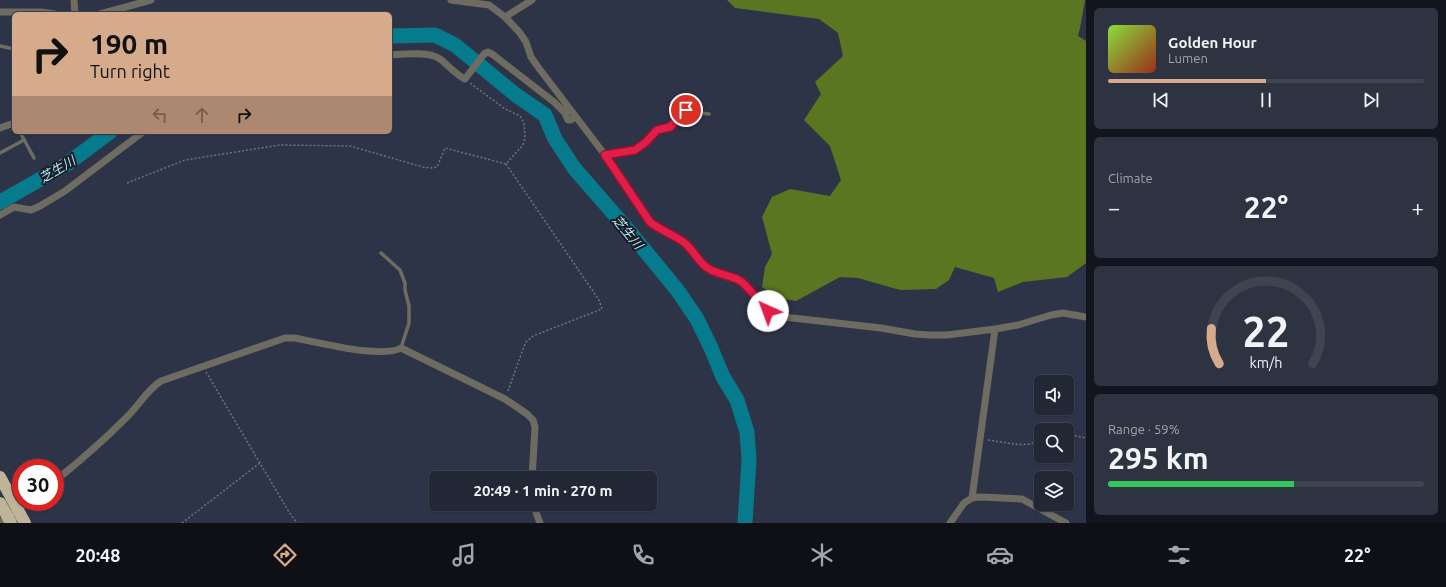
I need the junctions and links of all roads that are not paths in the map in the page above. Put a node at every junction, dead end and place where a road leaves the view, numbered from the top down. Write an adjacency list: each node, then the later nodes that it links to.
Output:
1 (74, 0): 8 (street)
2 (151, 0): 9 (street)
3 (451, 0): 5 (street)
4 (532, 0): 10 (street)
5 (463, 1): 10 (street)
6 (0, 12): 7 (street)
7 (12, 12)
8 (75, 12)
9 (107, 12)
10 (505, 17): 15 (street)
11 (0, 46): 12 (lane)
12 (12, 49)
13 (392, 55): 15 (street)
14 (710, 114): 22 (lane)
15 (575, 116): 22 (street)
16 (12, 124): 17 (street)
17 (0, 128)
18 (21, 134): 20 (lane)
19 (140, 134): 24 (street)
20 (24, 140): 21 (lane); 23 (lane)
21 (0, 153)
22 (605, 155): 27 (street)
23 (34, 158)
24 (0, 215)
25 (381, 252): 28 (lane)
26 (1086, 317): 27 (street)
27 (995, 329): 32 (street)
28 (401, 348): 29 (street); 30 (street)
29 (532, 471)
30 (64, 474)
31 (0, 476): 36 (highway)
32 (972, 498): 39 (street); 40 (street)
33 (0, 503): 36 (highway)
34 (17, 511): 36 (street)
35 (535, 511): 38 (street)
36 (9, 518): 37 (highway)
37 (25, 523)
38 (540, 523)
39 (950, 523)
40 (1066, 523)

